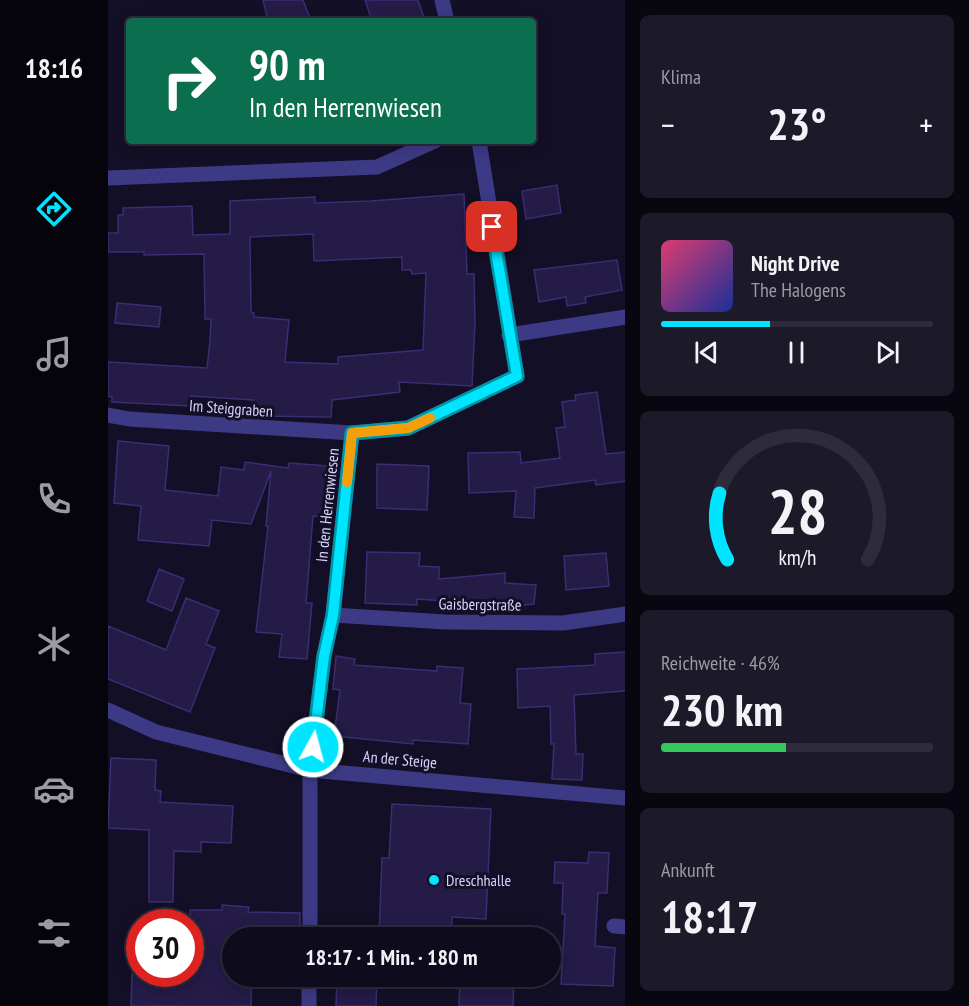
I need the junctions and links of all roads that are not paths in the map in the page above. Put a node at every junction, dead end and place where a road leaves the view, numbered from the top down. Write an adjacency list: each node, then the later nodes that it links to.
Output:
1 (442, 0): 2 (street)
2 (446, 18)
3 (428, 144): 5 (street)
4 (479, 144): 7 (street)
5 (108, 178)
6 (625, 317): 7 (street)
7 (509, 335): 9 (street, In den Herrenwiesen)
8 (108, 415): 9 (street, Im Steiggraben)
9 (352, 433): 11 (street, In den Herrenwiesen)
10 (625, 614): 11 (street, Gaisbergstraße)
11 (333, 615): 13 (street, In den Herrenwiesen)
12 (108, 710): 13 (street, An der Steige)
13 (310, 770): 14 (street, An der Steige); 15 (street, In den Herrenwiesen)
14 (625, 798)
15 (309, 927)
16 (309, 987): 17 (street)
17 (309, 1006)

